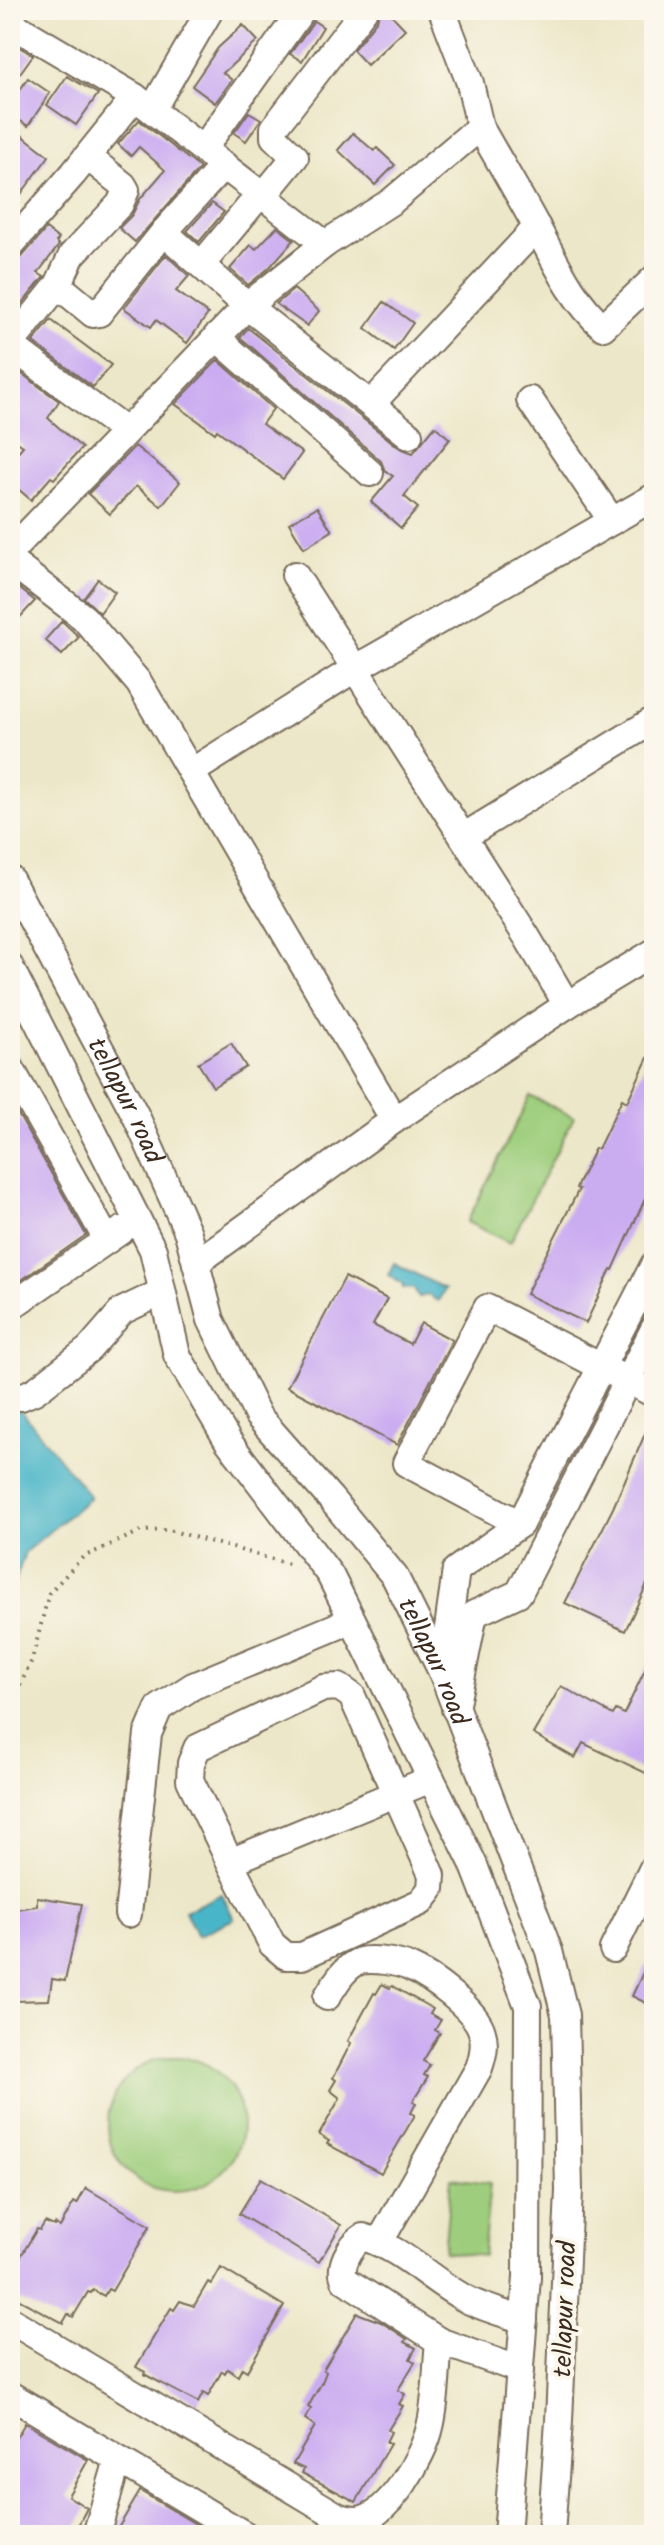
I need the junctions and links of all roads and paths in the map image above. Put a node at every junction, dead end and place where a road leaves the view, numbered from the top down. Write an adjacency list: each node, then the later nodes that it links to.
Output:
1 (210, 10): 6 (street)
2 (302, 10): 9 (street)
3 (364, 10): 10 (street)
4 (442, 10): 7 (street)
5 (11, 25): 6 (street)
6 (144, 104): 8 (street); 9 (street)
7 (480, 127): 11 (street); 13 (street)
8 (88, 157): 14 (street); 17 (street)
9 (214, 157): 10 (street); 12 (street)
10 (263, 194): 13 (street); 15 (street)
11 (537, 227): 16 (street); 22 (street)
12 (164, 232): 15 (street); 17 (street)
13 (325, 244): 18 (street)
14 (10, 246)
15 (202, 264): 18 (street)
16 (654, 279)
17 (58, 285): 20 (street)
18 (247, 306): 19 (street); 22 (street)
19 (216, 337): 23 (street); 25 (street)
20 (10, 345): 23 (street)
21 (530, 400): 27 (street)
22 (372, 403): 24 (street)
23 (125, 431): 28 (street)
24 (409, 435)
25 (370, 473)
26 (654, 497): 27 (street)
27 (612, 521): 30 (street)
28 (13, 545): 32 (street)
29 (295, 575): 30 (street)
30 (356, 668): 32 (street); 33 (street)
31 (654, 720): 33 (street)
32 (191, 772): 41 (street)
33 (463, 837): 37 (street)
34 (10, 879): 39 (street, tellapur road)
35 (654, 952): 37 (street)
36 (10, 967): 40 (street)
37 (567, 1005): 41 (street)
38 (10, 1067): 43 (street)
39 (124, 1092): 40 (street); 44 (street, tellapur road)
40 (83, 1112): 42 (street)
41 (394, 1120): 44 (street)
42 (137, 1219): 43 (street); 46 (street)
43 (107, 1240): 47 (street)
44 (196, 1263): 56 (street, tellapur road)
45 (654, 1265): 49 (street)
46 (162, 1292): 52 (street); 54 (street)
47 (10, 1307)
48 (654, 1329): 50 (street)
49 (602, 1368): 50 (street); 53 (street); 53 (street)
50 (628, 1380): 51 (street); 58 (street)
51 (654, 1394)
52 (10, 1396)
53 (520, 1524): 56 (street)
54 (330, 1575): 55 (street); 57 (path)
55 (352, 1620): 59 (street); 63 (street)
56 (442, 1672): 58 (street, tellapur road)
57 (10, 1707)
58 (455, 1709): 76 (street, tellapur road)
59 (431, 1779): 60 (street); 68 (street)
60 (397, 1793): 61 (street); 61 (street); 61 (street)
61 (230, 1862)
62 (654, 1866): 64 (street)
63 (128, 1914)
64 (613, 1949)
65 (327, 1997): 66 (street)
66 (379, 2243): 68 (street); 69 (street)
67 (10, 2320): 69 (street)
68 (524, 2320): 70 (street)
69 (439, 2341): 70 (street)
70 (520, 2370): 75 (street)
71 (10, 2395): 72 (street)
72 (118, 2460): 73 (street); 74 (street)
73 (239, 2533)
74 (96, 2535)
75 (507, 2535)
76 (551, 2535)

